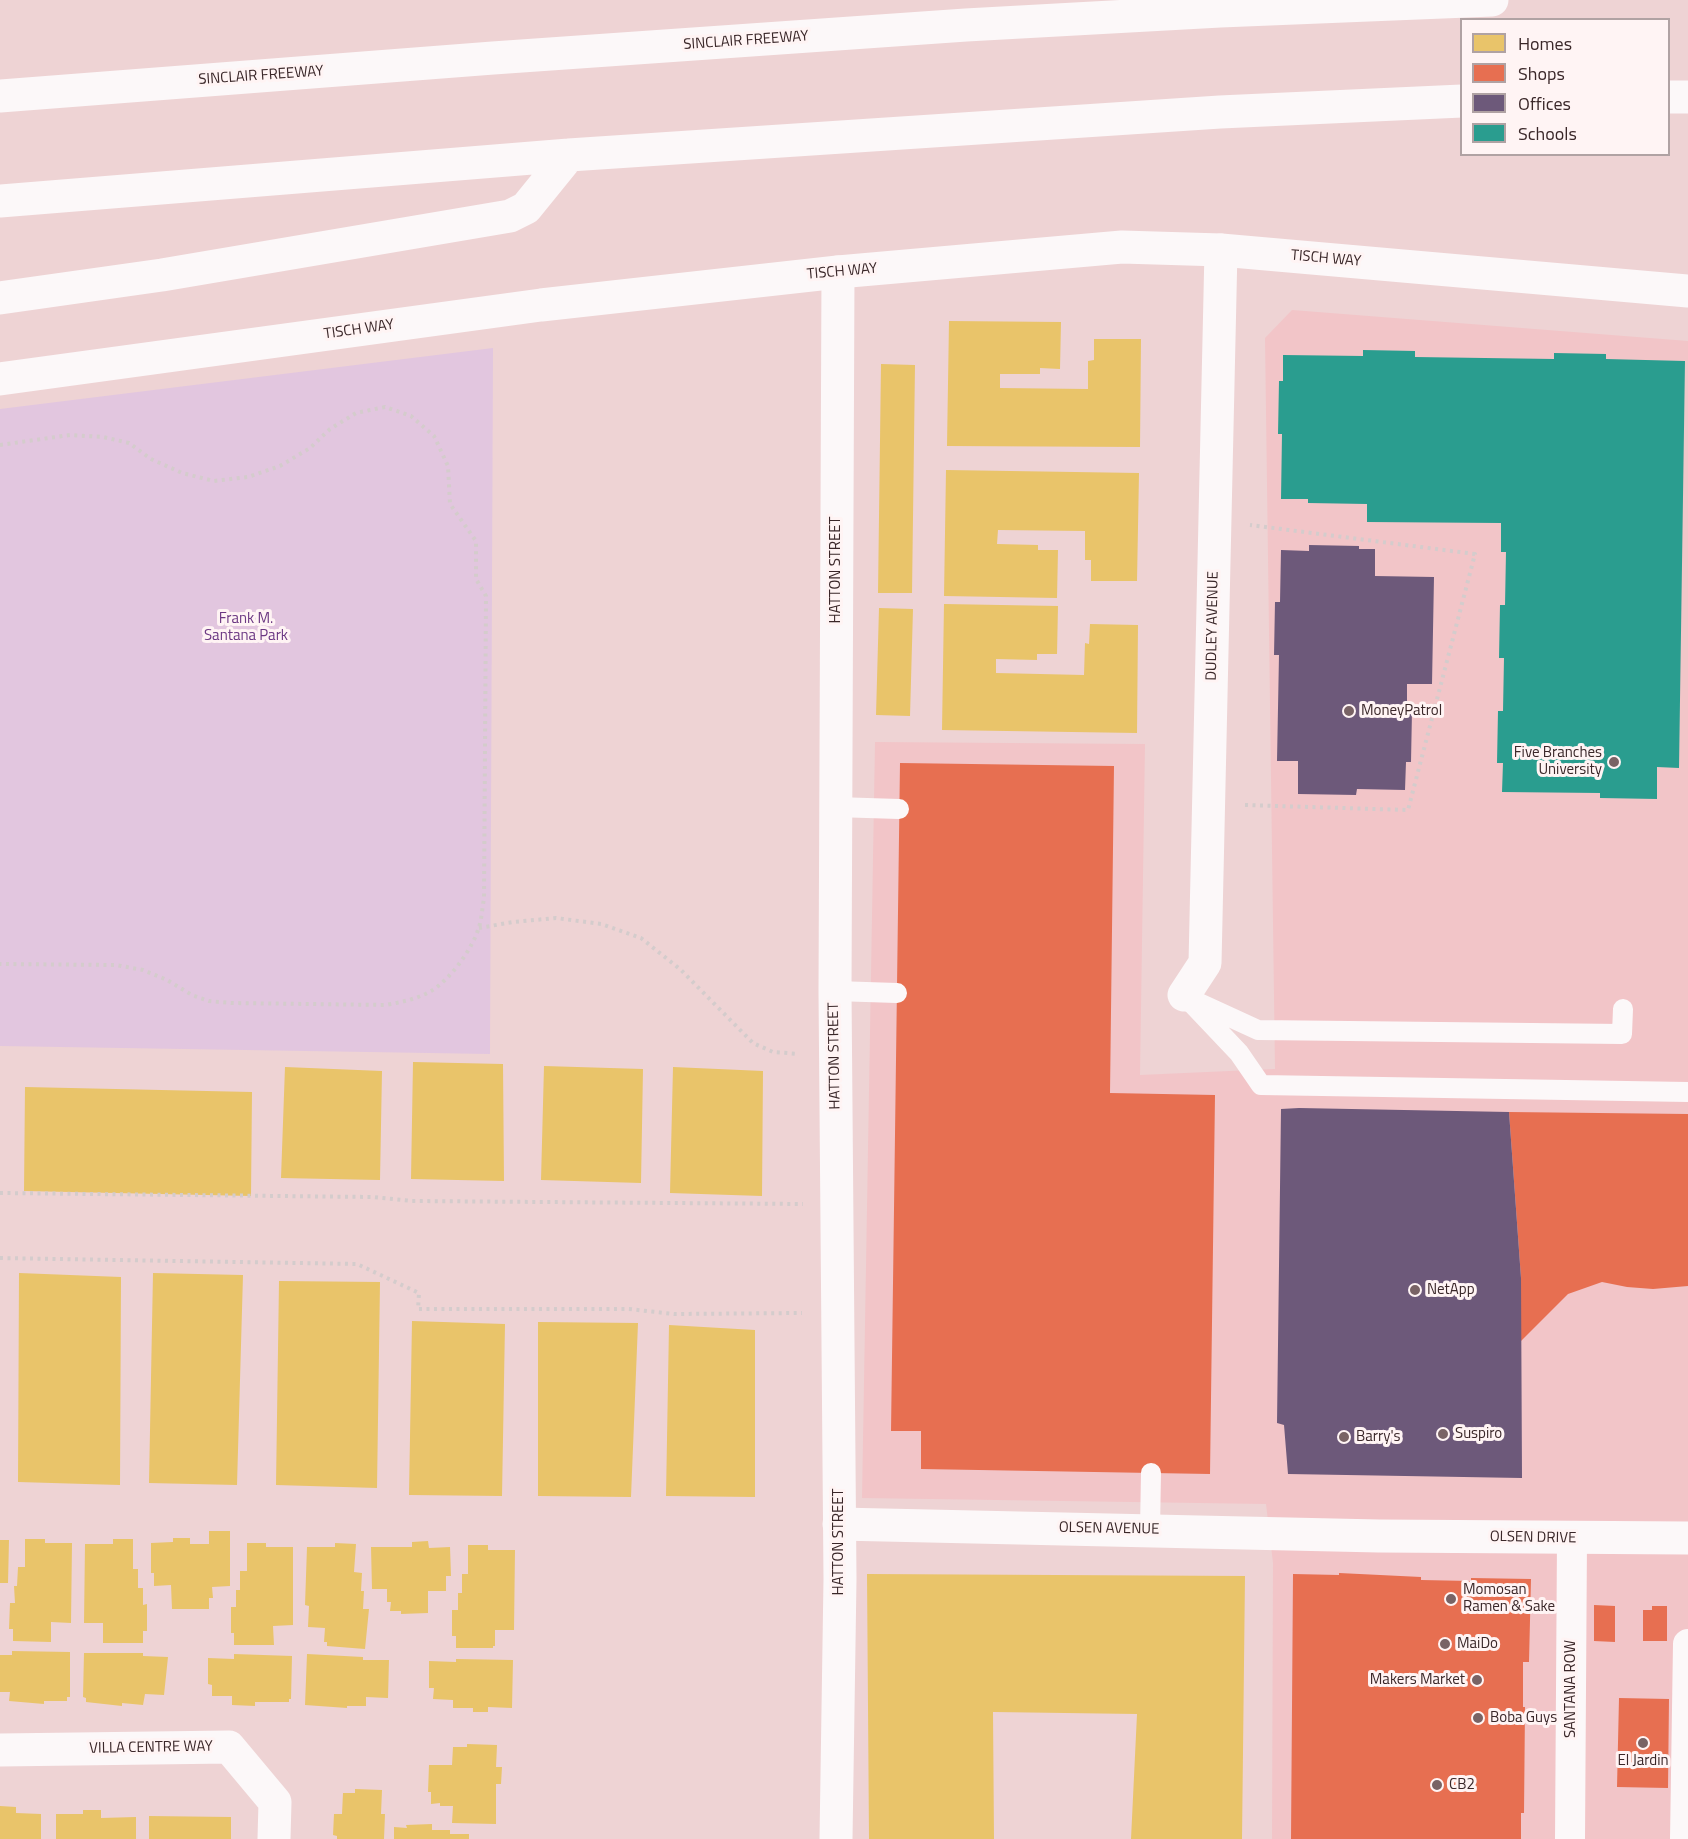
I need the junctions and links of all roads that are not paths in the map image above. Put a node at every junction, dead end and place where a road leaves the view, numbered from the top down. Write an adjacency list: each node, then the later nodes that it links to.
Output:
1 (1492, 0): 2 (main road, SINCLAIR FREEWAY)
2 (0, 96)
3 (1670, 97): 4 (main road)
4 (1688, 97)
5 (1460, 101): 6 (main road)
6 (569, 155): 7 (main road); 11 (main road)
7 (0, 201)
8 (1221, 250): 9 (main road, TISCH WAY); 10 (main road, TISCH WAY); 17 (main road, DUDLEY AVENUE)
9 (838, 272): 12 (main road, TISCH WAY); 13 (main road, HATTON STREET)
10 (1688, 291)
11 (0, 298)
12 (0, 379)
13 (835, 807): 14 (lane); 15 (main road, HATTON STREET)
14 (899, 809)
15 (835, 991): 16 (lane); 21 (main road, HATTON STREET)
16 (897, 993)
17 (1184, 996): 18 (lane); 19 (lane)
18 (1623, 1009)
19 (1688, 1092)
20 (1152, 1473): 22 (lane)
21 (839, 1524): 22 (main road, OLSEN AVENUE); 29 (main road, HATTON STREET)
22 (1150, 1530): 23 (main road, OLSEN AVENUE)
23 (1379, 1536): 25 (main road, OLSEN DRIVE)
24 (1688, 1538): 25 (main road, OLSEN DRIVE)
25 (1572, 1539): 30 (street, SANTANA ROW)
26 (1688, 1644): 31 (street)
27 (0, 1750): 28 (main road, VILLA CENTRE WAY)
28 (274, 1839)
29 (836, 1839)
30 (1570, 1839)
31 (1685, 1839)

